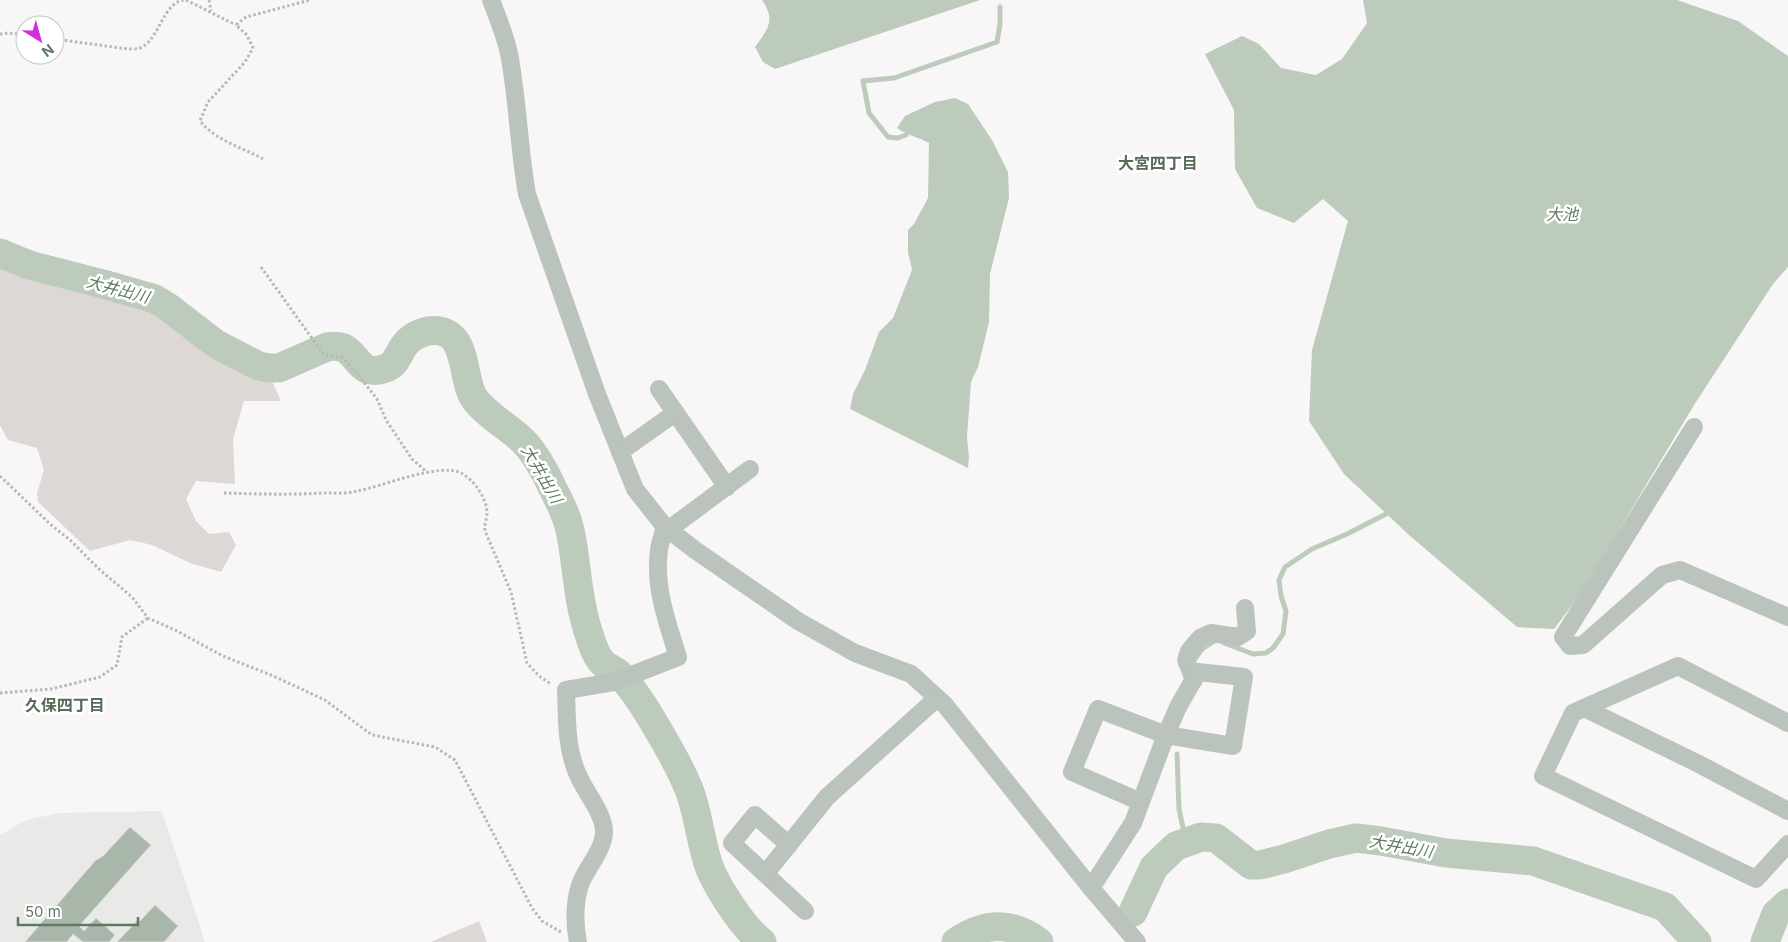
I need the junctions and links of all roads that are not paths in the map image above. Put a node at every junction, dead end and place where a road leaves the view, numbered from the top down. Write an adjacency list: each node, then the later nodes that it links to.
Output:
1 (491, 0): 5 (street)
2 (659, 389): 3 (street)
3 (675, 413): 5 (street); 7 (street)
4 (1694, 427): 10 (street)
5 (620, 452): 8 (street)
6 (750, 469): 7 (street)
7 (726, 486): 8 (street)
8 (666, 528): 12 (street); 23 (street)
9 (1245, 608): 11 (street)
10 (1788, 617)
11 (1194, 680): 15 (street); 15 (street)
12 (937, 698): 19 (street); 21 (street)
13 (1584, 708): 14 (street); 17 (street); 18 (street)
14 (1788, 723)
15 (1166, 735): 16 (street); 16 (street)
16 (1141, 802): 21 (street)
17 (1788, 811)
18 (1788, 844)
19 (789, 845): 20 (street); 20 (street)
20 (766, 873): 22 (street)
21 (1091, 888): 24 (street)
22 (805, 910)
23 (578, 938)
24 (1137, 942)

